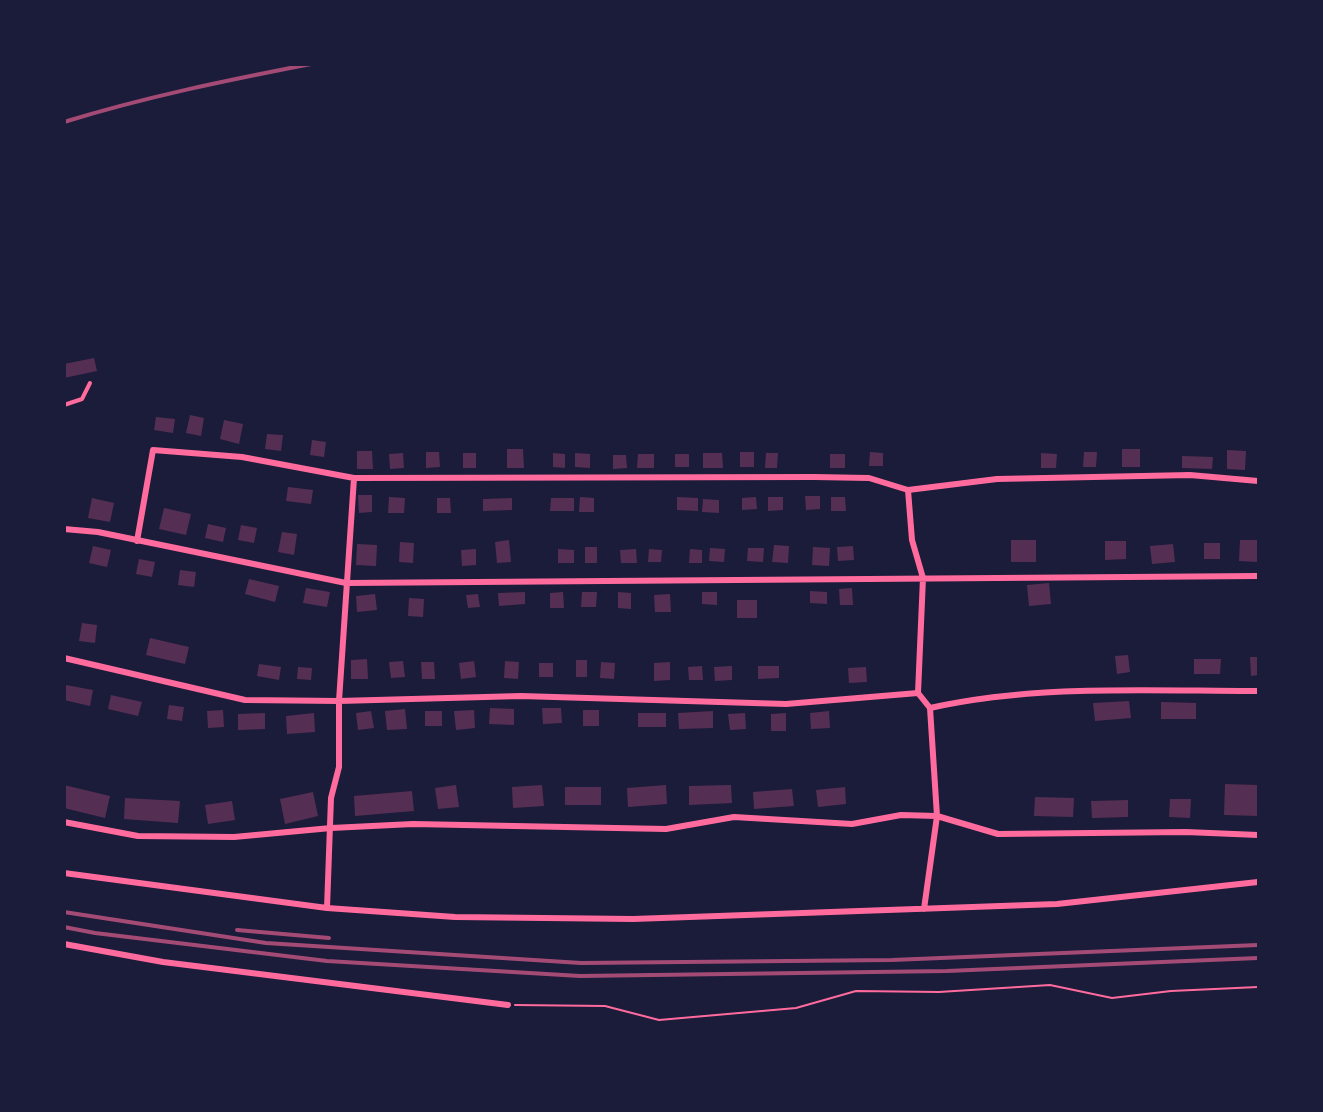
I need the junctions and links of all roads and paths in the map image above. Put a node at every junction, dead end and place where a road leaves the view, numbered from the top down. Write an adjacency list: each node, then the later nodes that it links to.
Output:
1 (90, 383): 2 (lane)
2 (64, 405)
3 (354, 478): 5 (street); 7 (street); 10 (street)
4 (1258, 481): 5 (street)
5 (908, 490): 9 (street)
6 (64, 529): 7 (street)
7 (137, 541): 10 (street)
8 (1258, 576): 9 (street)
9 (923, 578): 10 (street); 13 (street)
10 (346, 582): 14 (street)
11 (64, 658): 14 (street)
12 (1258, 691): 15 (street)
13 (918, 693): 14 (street); 15 (street)
14 (339, 702): 18 (street)
15 (930, 708): 16 (street)
16 (937, 816): 18 (street); 19 (street); 23 (street)
17 (64, 822): 18 (street)
18 (331, 828): 22 (street)
19 (1258, 835)
20 (64, 873): 22 (street)
21 (1258, 882): 23 (street)
22 (327, 908): 23 (street)
23 (924, 909)
24 (64, 944): 26 (street)
25 (1258, 987): 26 (path)
26 (508, 1005)

